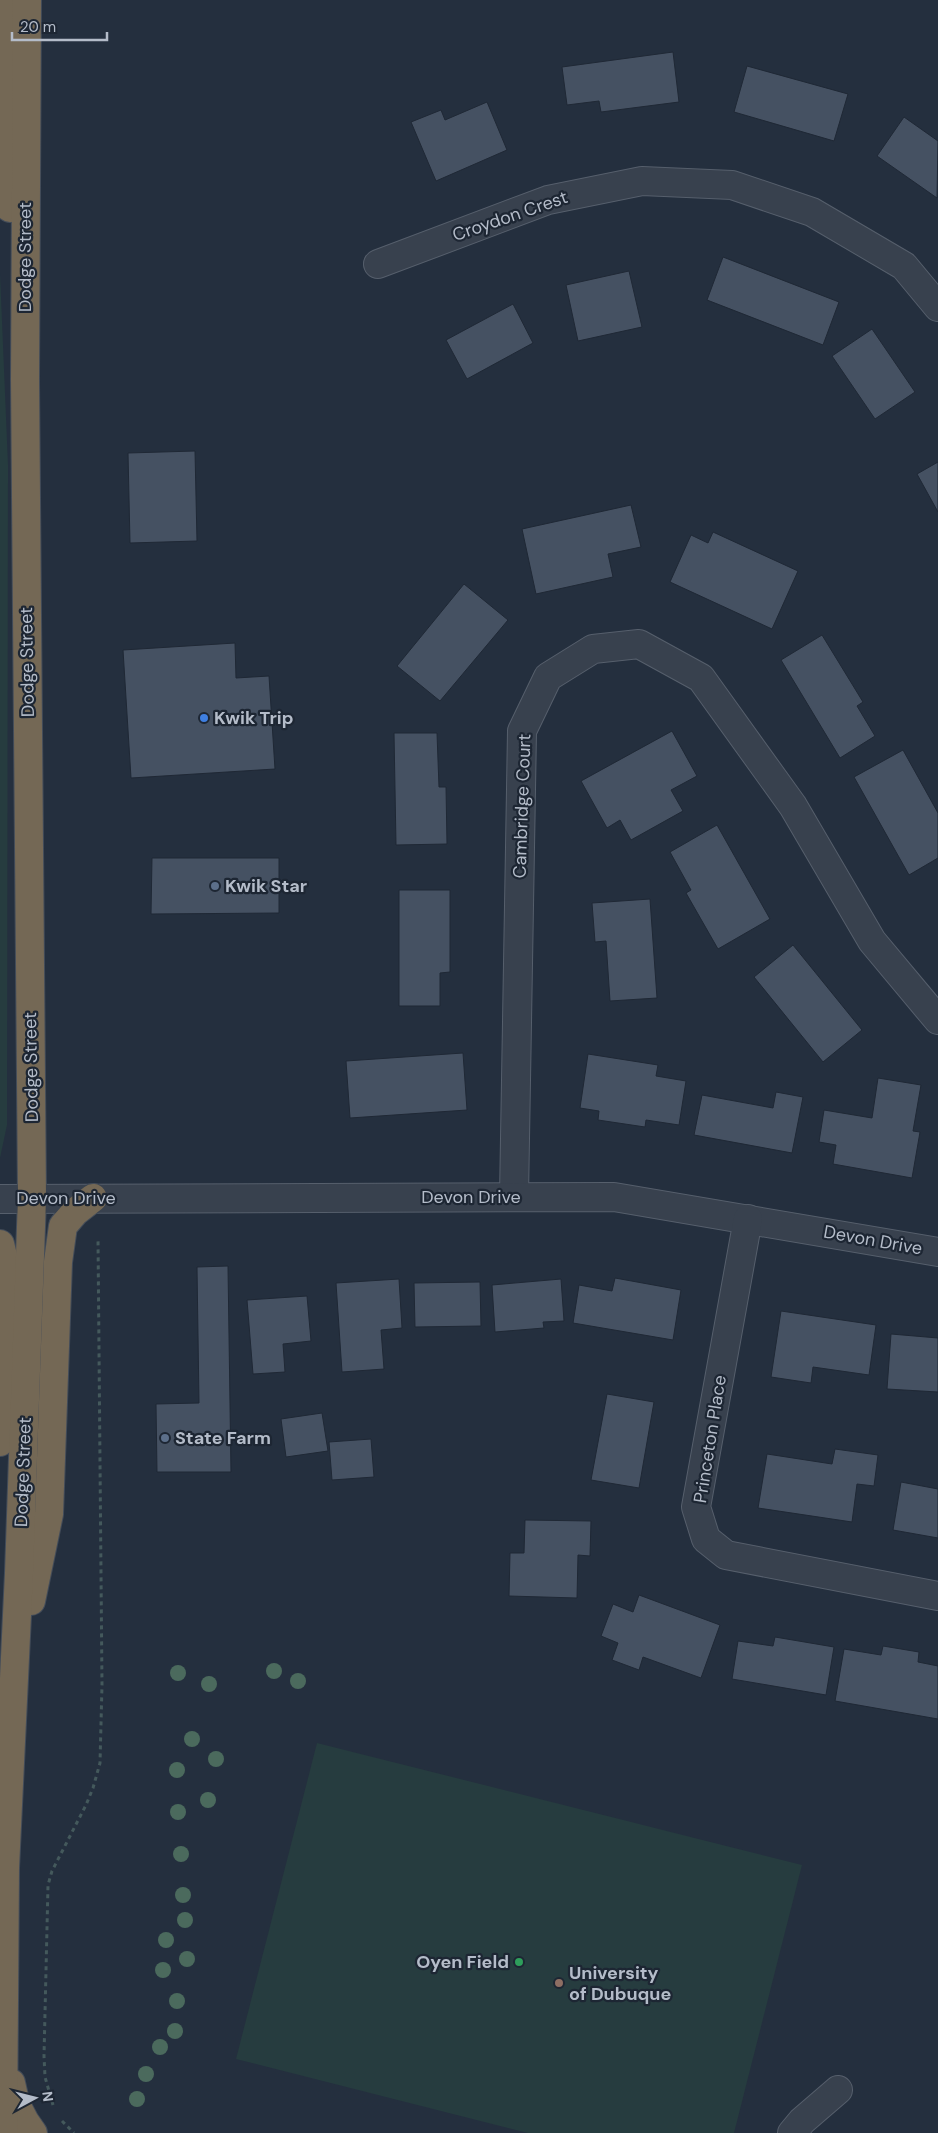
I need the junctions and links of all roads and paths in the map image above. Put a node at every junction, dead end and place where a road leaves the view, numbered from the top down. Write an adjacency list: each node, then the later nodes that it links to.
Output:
1 (27, 0): 4 (highway, Dodge Street)
2 (0, 5): 4 (highway)
3 (378, 264): 5 (street, Croydon Crest)
4 (25, 296): 9 (highway, Dodge Street)
5 (938, 307)
6 (938, 1020): 7 (street, Cambridge Court)
7 (514, 1197): 10 (street, Devon Drive); 11 (street, Devon Drive)
8 (0, 1198): 9 (street, Devon Drive)
9 (32, 1198): 10 (street, Devon Drive); 18 (highway, Dodge Street)
10 (93, 1198): 18 (highway)
11 (748, 1219): 14 (street, Devon Drive); 16 (street, Princeton Place)
12 (98, 1239): 22 (path)
13 (0, 1244): 15 (highway)
14 (938, 1252)
15 (0, 1442)
16 (938, 1596)
17 (0, 1617): 19 (highway)
18 (14, 1675): 19 (highway, Dodge Street)
19 (13, 1704): 20 (highway, Dodge Street)
20 (4, 2034): 24 (highway, Dodge Street); 25 (highway)
21 (838, 2090): 27 (street)
22 (54, 2109)
23 (58, 2115): 26 (path)
24 (3, 2133)
25 (33, 2133)
26 (74, 2133)
27 (792, 2133)

